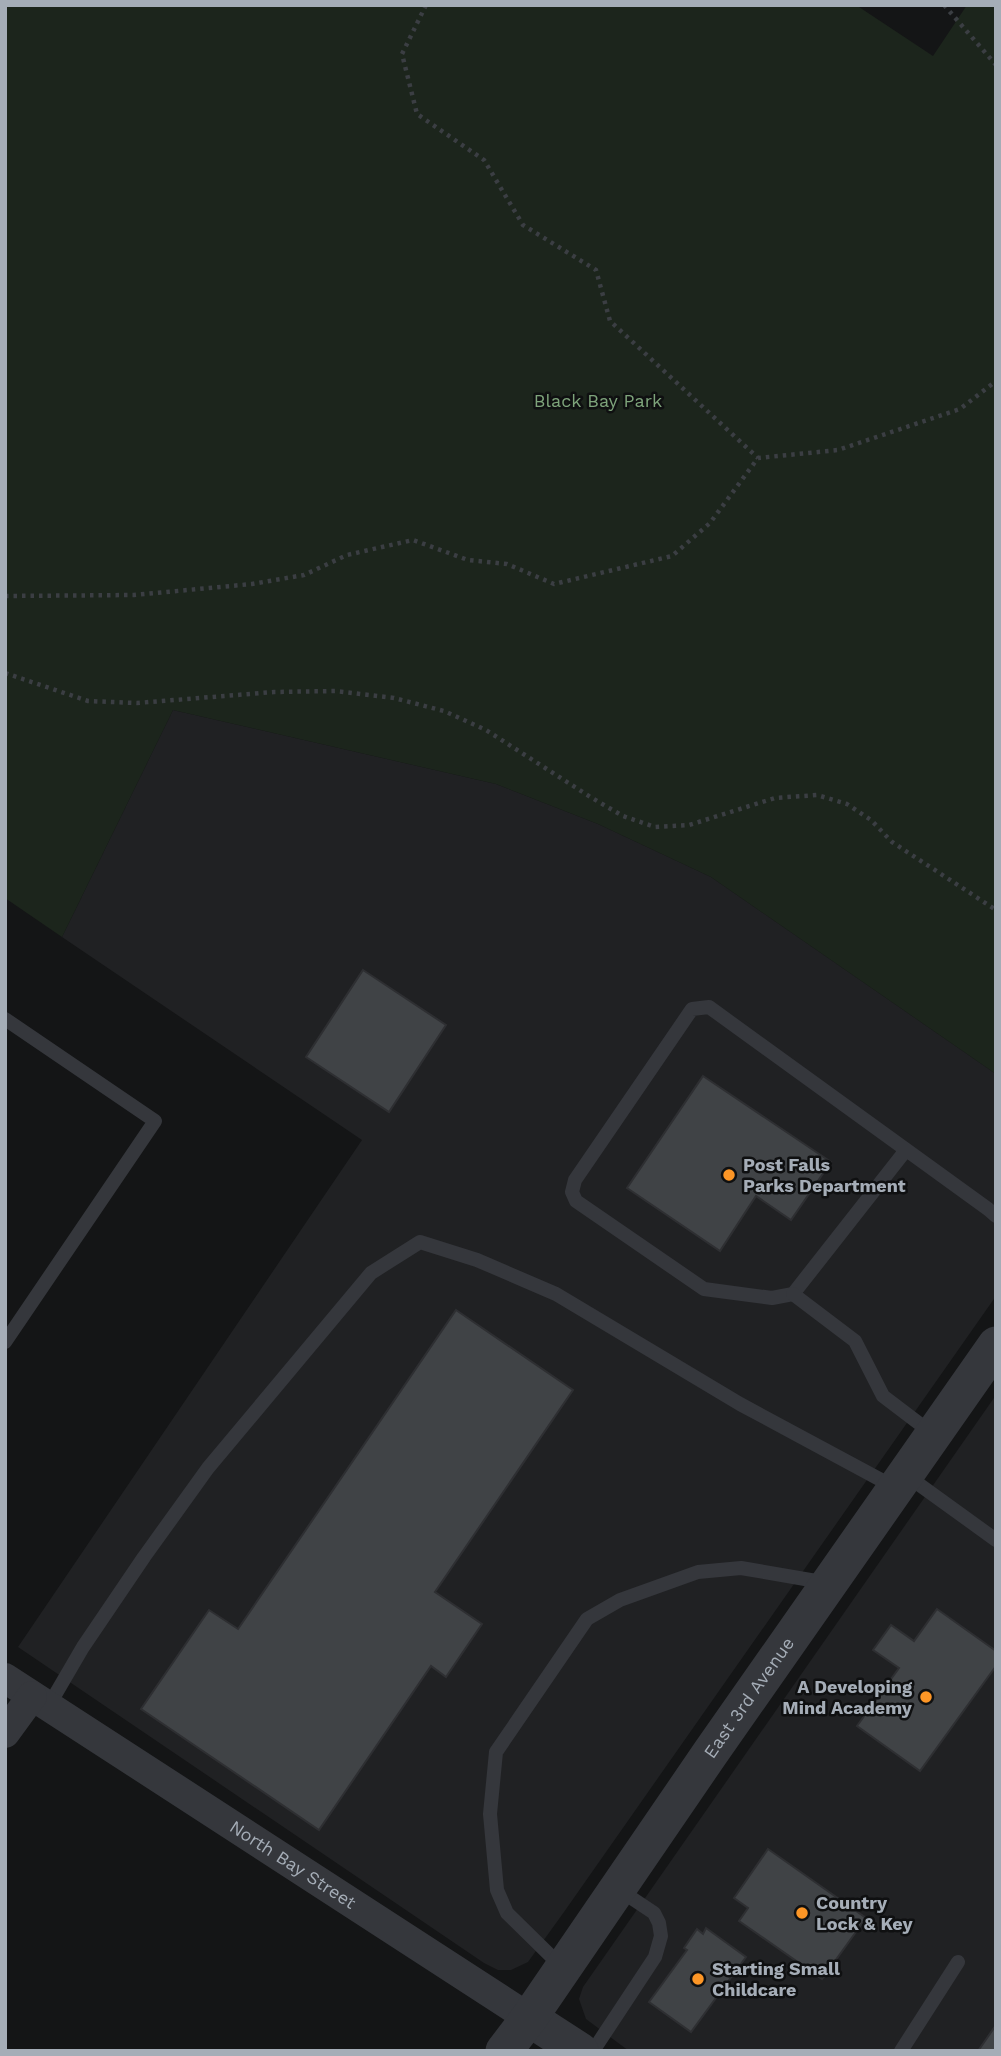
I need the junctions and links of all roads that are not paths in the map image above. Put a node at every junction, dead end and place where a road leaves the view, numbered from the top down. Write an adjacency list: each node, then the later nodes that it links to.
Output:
1 (5, 1019): 5 (lane)
2 (906, 1150): 3 (lane); 4 (lane); 4 (lane)
3 (996, 1216)
4 (793, 1294): 7 (lane)
5 (5, 1342)
6 (996, 1345): 7 (street, East 3rd Avenue)
7 (934, 1435): 8 (street, East 3rd Avenue)
8 (901, 1482): 9 (lane); 10 (street, East 3rd Avenue); 12 (lane)
9 (996, 1540)
10 (830, 1583): 14 (street, East 3rd Avenue); 16 (lane)
11 (5, 1678): 12 (street, North Bay Street)
12 (40, 1701): 13 (street); 17 (street, North Bay Street)
13 (5, 1734)
14 (617, 1888): 16 (street, East 3rd Avenue); 20 (lane)
15 (958, 1962): 21 (lane)
16 (563, 1968): 17 (street, East 3rd Avenue)
17 (529, 2018): 18 (street, East 3rd Avenue); 19 (street, North Bay Street)
18 (504, 2051)
19 (580, 2051)
20 (593, 2051)
21 (901, 2051)

